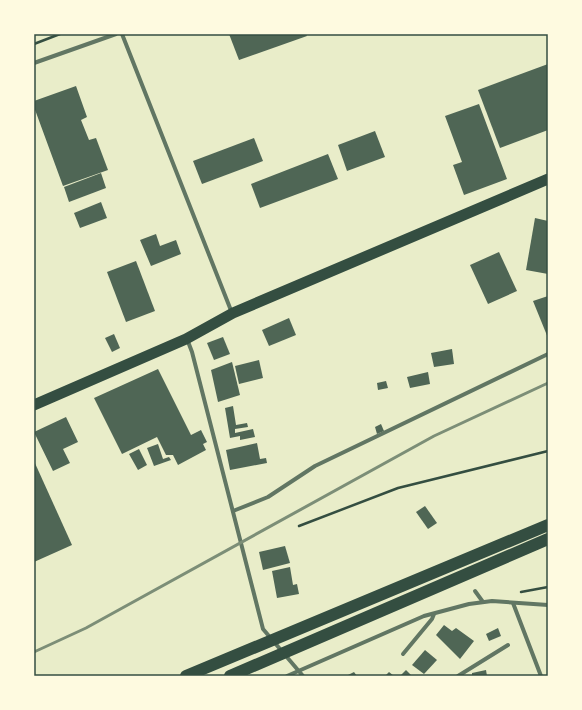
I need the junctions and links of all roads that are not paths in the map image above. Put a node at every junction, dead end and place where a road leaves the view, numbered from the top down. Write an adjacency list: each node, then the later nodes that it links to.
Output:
1 (116, 34): 3 (street)
2 (122, 34): 5 (street)
3 (34, 63)
4 (548, 179): 5 (highway)
5 (233, 313): 6 (highway)
6 (186, 339): 8 (highway); 9 (street)
7 (548, 354): 9 (street)
8 (34, 405)
9 (233, 511): 19 (street)
10 (548, 525): 20 (highway)
11 (548, 539): 21 (highway)
12 (476, 591): 13 (street)
13 (483, 602): 14 (street); 16 (street)
14 (513, 603): 15 (street); 25 (street)
15 (548, 605)
16 (434, 614): 18 (street); 19 (street)
17 (508, 645): 24 (street)
18 (403, 654)
19 (299, 670): 22 (street); 23 (street)
20 (186, 676)
21 (230, 676)
22 (287, 676)
23 (303, 676)
24 (458, 676)
25 (541, 676)

